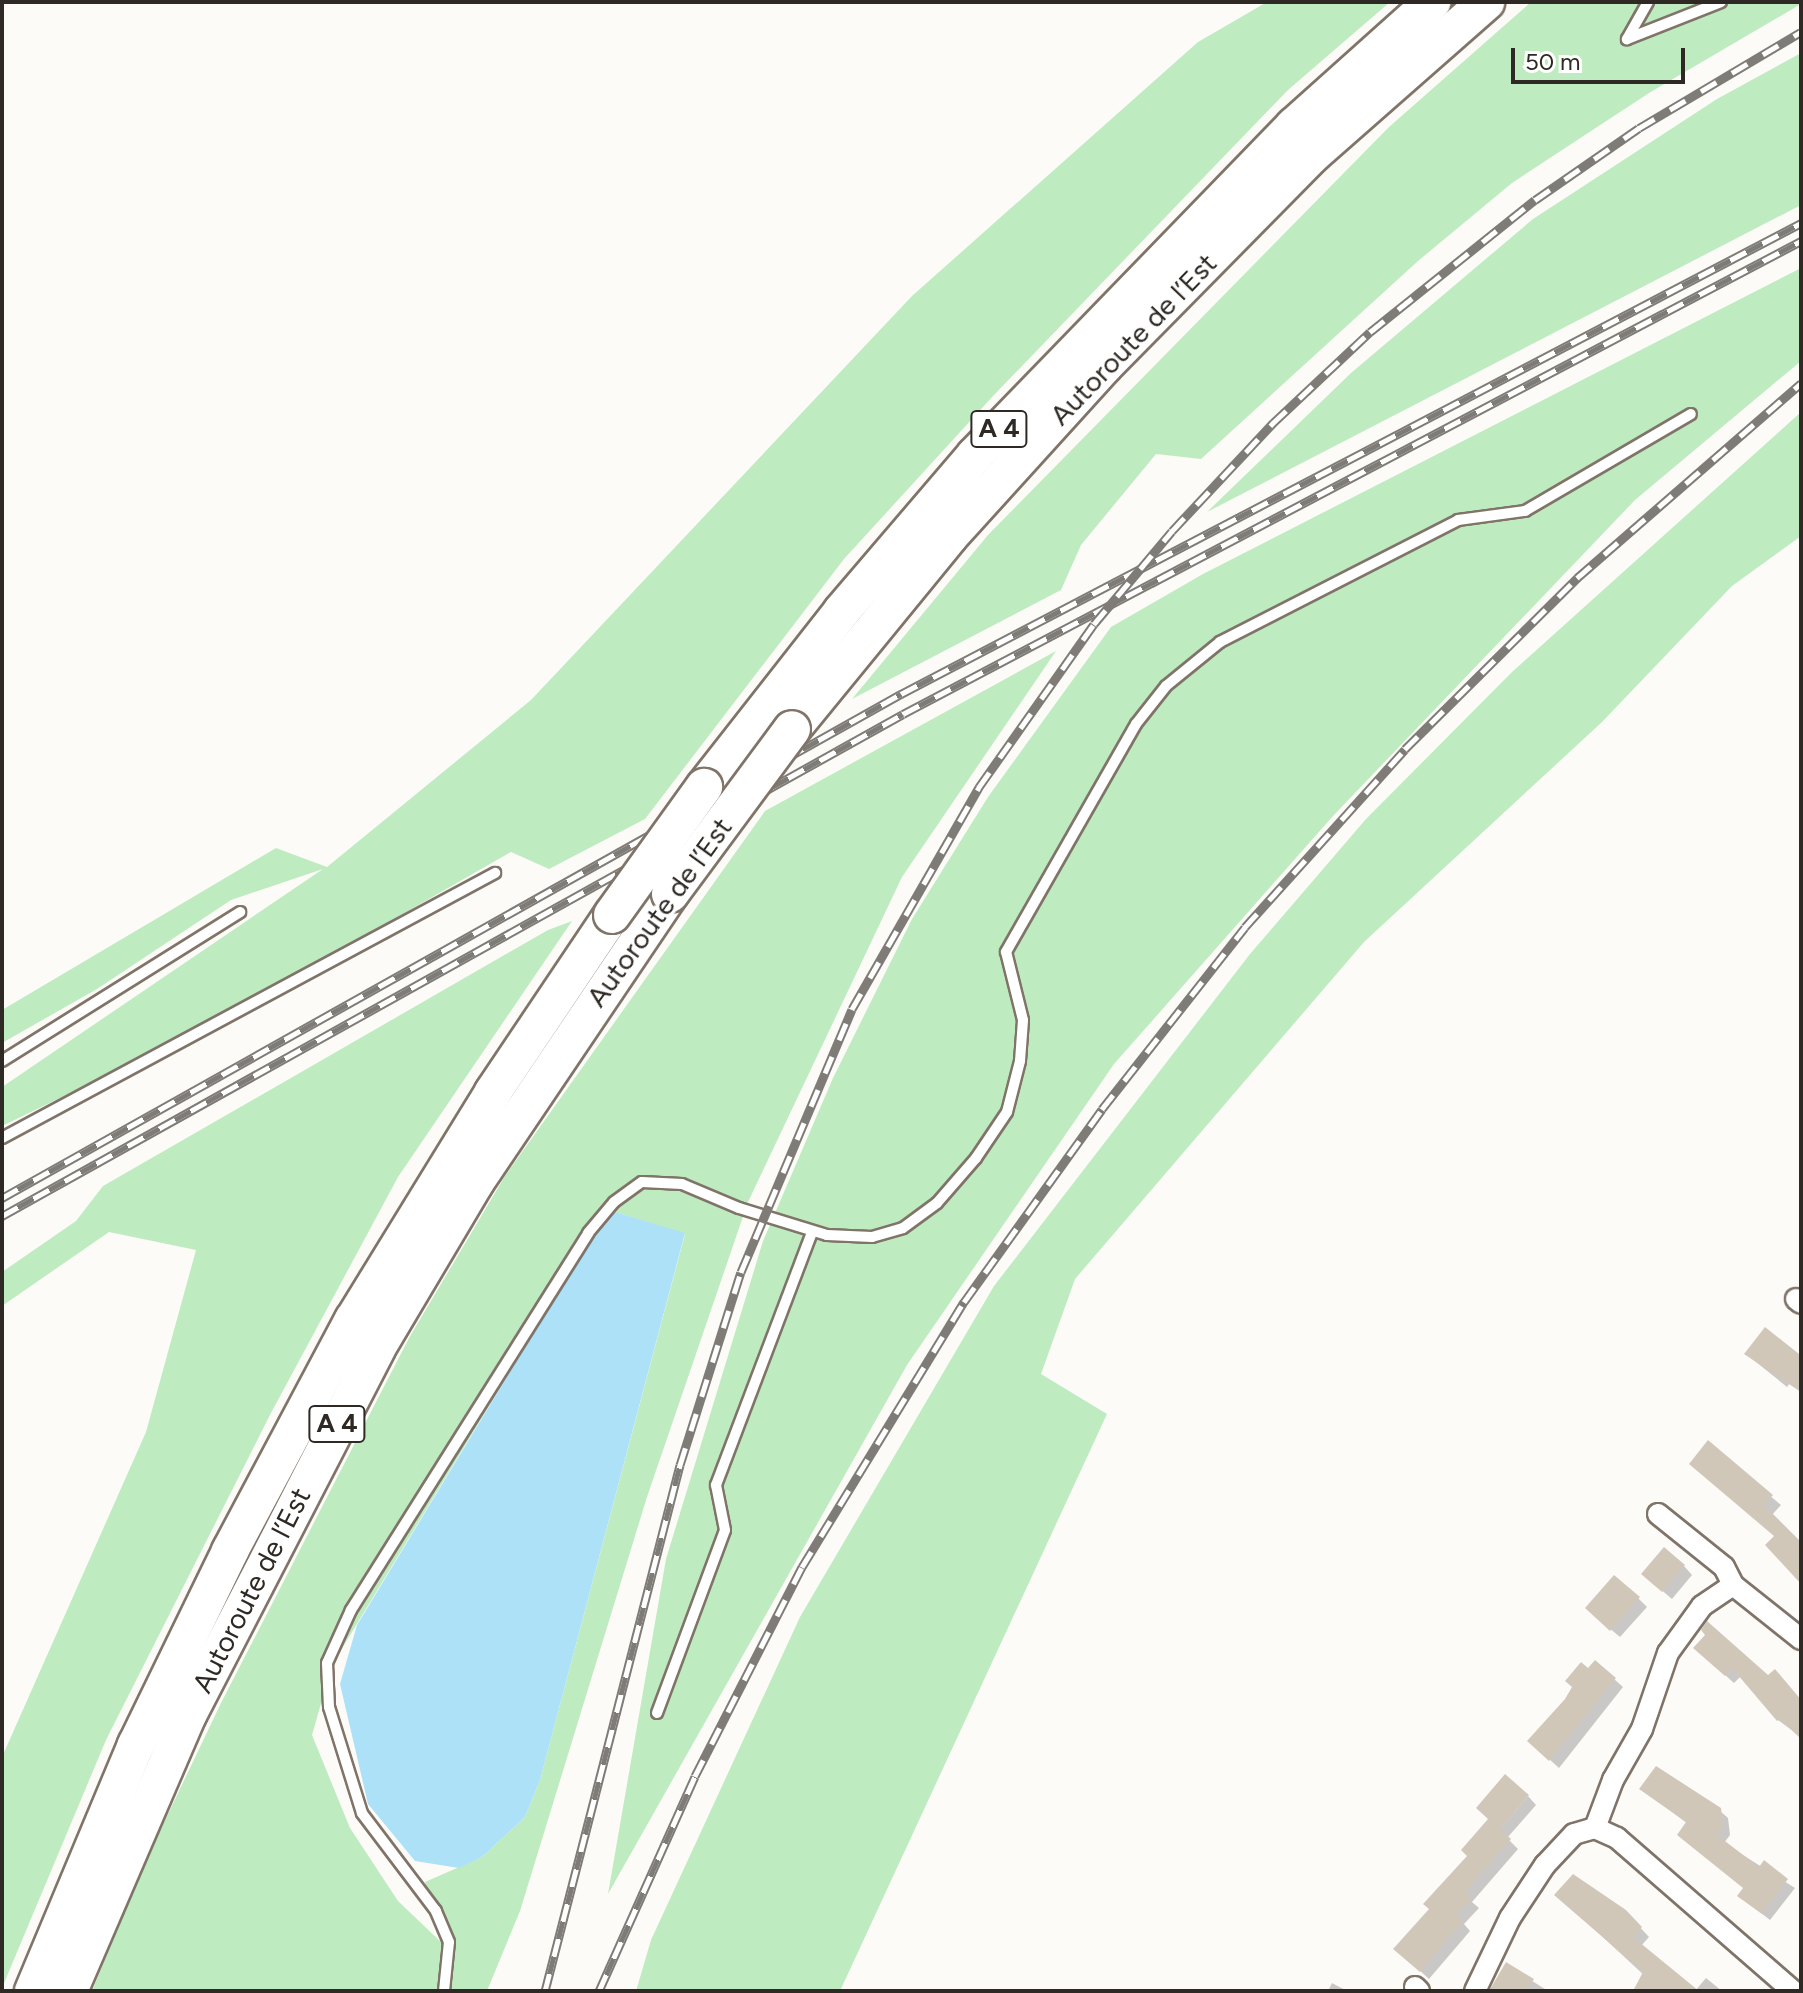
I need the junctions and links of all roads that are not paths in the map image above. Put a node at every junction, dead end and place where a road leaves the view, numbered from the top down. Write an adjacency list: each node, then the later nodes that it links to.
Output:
1 (1432, 2): 16 (highway, Autoroute de l’Est / A 4, bridge)
2 (1486, 2): 17 (highway, Autoroute de l’Est / A 4, bridge)
3 (1648, 2): 4 (lane)
4 (1721, 2)
5 (1691, 414): 10 (lane)
6 (495, 873): 9 (lane)
7 (240, 912): 8 (lane)
8 (2, 1061)
9 (2, 1138)
10 (812, 1232): 14 (lane); 18 (lane)
11 (1658, 1514): 12 (street)
12 (1733, 1585): 13 (street); 15 (street)
13 (1801, 1639)
14 (657, 1713)
15 (1595, 1828): 19 (street); 20 (street)
16 (33, 1991)
17 (69, 1991)
18 (444, 1991)
19 (1475, 1991)
20 (1793, 1991)

